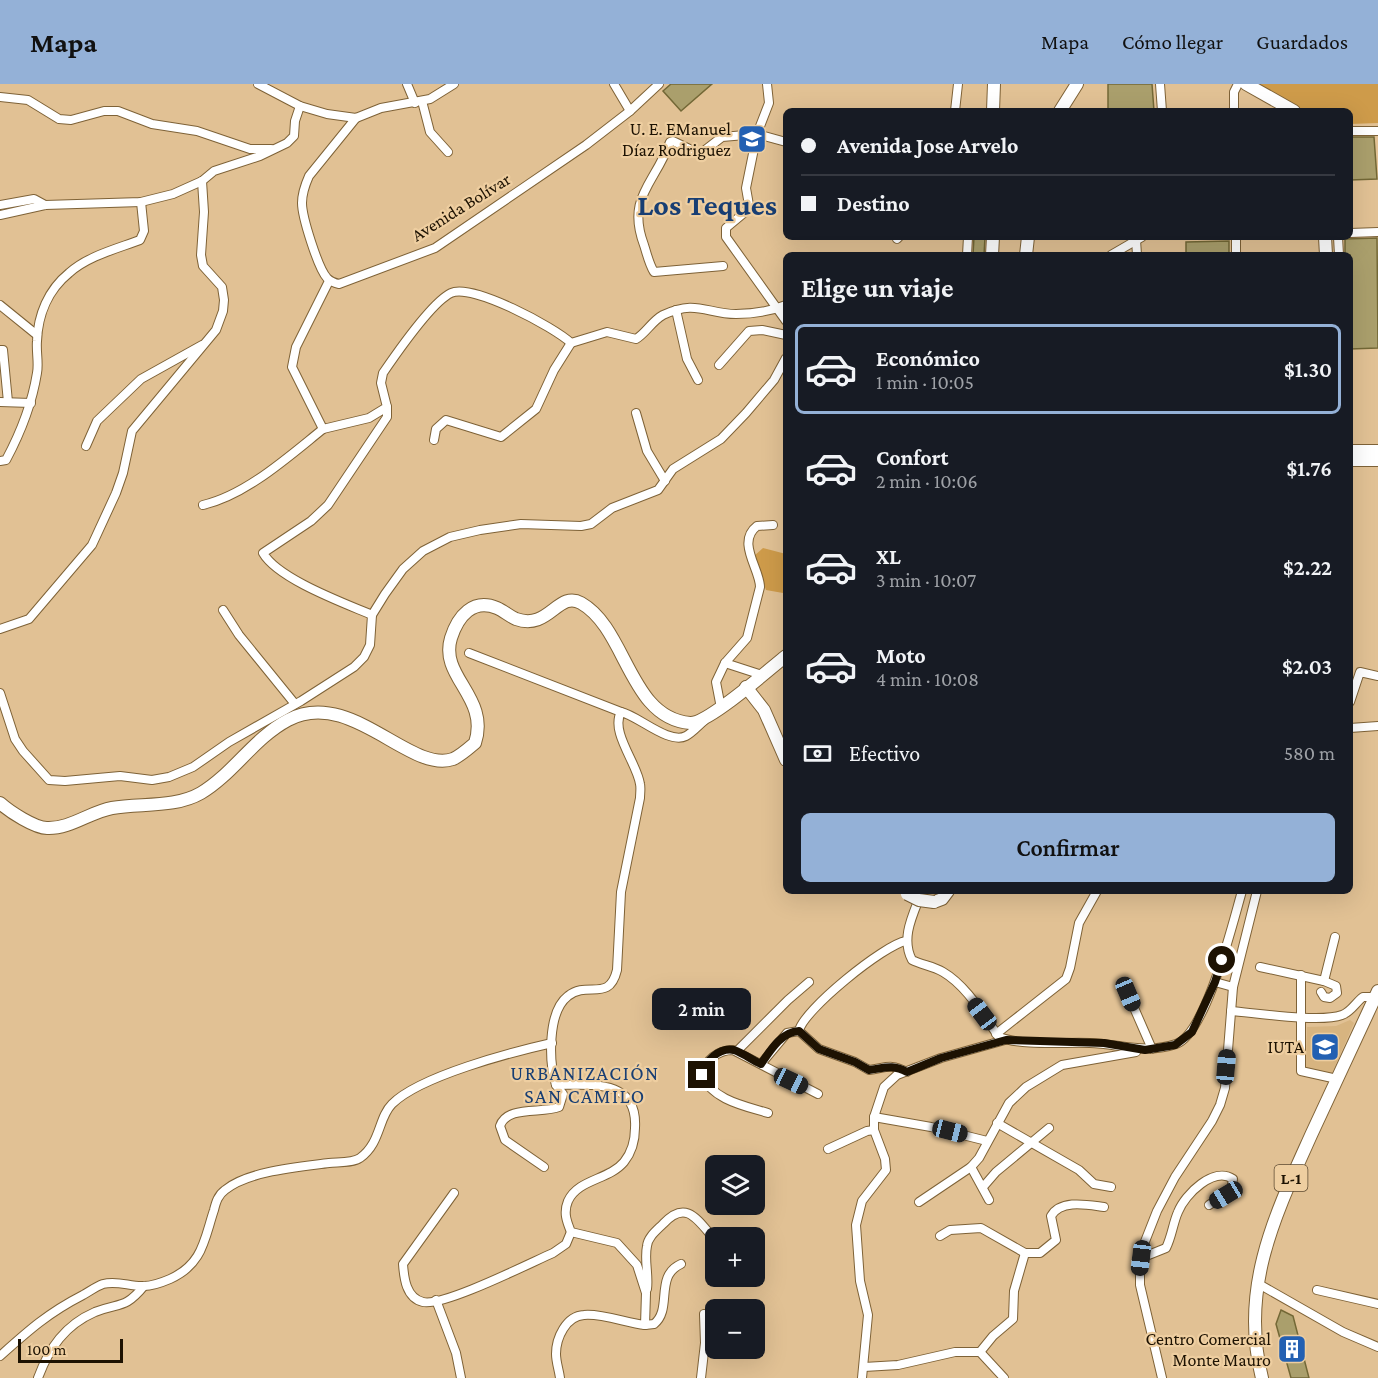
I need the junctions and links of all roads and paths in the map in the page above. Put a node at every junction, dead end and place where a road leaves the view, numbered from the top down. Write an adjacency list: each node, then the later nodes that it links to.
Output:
1 (258, 84): 15 (street)
2 (407, 84): 14 (street)
3 (453, 84): 14 (street)
4 (615, 84): 22 (street)
5 (659, 84): 22 (street, Avenida Bolívar)
6 (767, 84): 26 (street)
7 (958, 84): 16 (street)
8 (994, 84): 17 (street)
9 (1077, 84): 18 (street)
10 (1160, 84): 19 (street)
11 (1238, 84): 20 (street)
12 (1246, 84): 21 (street)
13 (0, 97): 28 (street)
14 (419, 102): 23 (street); 29 (street)
15 (300, 106): 23 (street); 28 (street)
16 (955, 108)
17 (993, 108)
18 (1062, 108)
19 (1162, 108)
20 (1234, 108)
21 (1289, 108)
22 (630, 111): 40 (street, Avenida Bolívar)
23 (356, 118): 40 (street)
24 (1353, 131): 25 (street)
25 (1378, 131)
26 (758, 134): 27 (street); 39 (street); 42 (street)
27 (783, 141)
28 (274, 148): 30 (street)
29 (448, 152)
30 (202, 181): 31 (street); 46 (street)
31 (141, 202): 33 (street); 45 (street)
32 (0, 205): 33 (street)
33 (45, 205): 34 (street)
34 (0, 215)
35 (1378, 232): 36 (street)
36 (1353, 233)
37 (1137, 240): 38 (street)
38 (1116, 252)
39 (723, 266)
40 (329, 281): 56 (street)
41 (0, 305): 45 (street)
42 (782, 307): 43 (street)
43 (676, 310): 47 (street); 51 (street)
44 (783, 334): 50 (street)
45 (37, 335): 53 (street)
46 (207, 341): 58 (street); 69 (street)
47 (571, 343): 54 (street); 57 (street)
48 (0, 350): 52 (street)
49 (783, 364): 64 (street)
50 (719, 365)
51 (698, 380)
52 (4, 402): 53 (street)
53 (31, 404): 63 (street)
54 (387, 407): 56 (street); 68 (street)
55 (636, 413): 64 (street)
56 (322, 429): 65 (street)
57 (434, 440)
58 (86, 446)
59 (1353, 451): 60 (street)
60 (1378, 451)
61 (1353, 460): 62 (street)
62 (1378, 460)
63 (0, 461)
64 (665, 481): 68 (street)
65 (202, 505)
66 (773, 525): 72 (street)
67 (223, 610): 78 (street)
68 (372, 615): 78 (street)
69 (0, 629)
70 (470, 653): 80 (street)
71 (783, 658): 73 (street)
72 (725, 663): 73 (street); 79 (street)
73 (762, 675): 75 (street)
74 (1378, 676): 77 (street)
75 (747, 687): 79 (street); 84 (street)
76 (0, 693): 78 (street)
77 (1353, 693)
78 (296, 704)
79 (721, 708): 81 (street)
80 (621, 712): 81 (street); 108 (street)
81 (709, 717): 85 (street)
82 (1378, 726): 83 (street)
83 (1353, 728)
84 (783, 753)
85 (0, 803)
86 (906, 894): 88 (street, bridge)
87 (921, 894): 93 (street)
88 (946, 894)
89 (1094, 894): 106 (street)
90 (1241, 894): 98 (street)
91 (1256, 894): 99 (street)
92 (1335, 937): 96 (street)
93 (906, 941): 105 (street); 106 (street)
94 (1260, 967): 95 (street)
95 (1301, 975): 96 (street); 104 (street)
96 (1324, 981): 100 (street)
97 (809, 982): 110 (street)
98 (1215, 982): 99 (street); 109 (street)
99 (1233, 987): 103 (street)
100 (1321, 992)
101 (1128, 994): 109 (street)
102 (1377, 994): 104 (street); 113 (street, L-1)
103 (1231, 1011): 104 (street); 137 (street)
104 (1300, 1017): 113 (street)
105 (799, 1031): 111 (street); 112 (street)
106 (996, 1034): 107 (street)
107 (1006, 1040): 109 (street); 112 (street)
108 (552, 1043): 114 (street); 140 (street)
109 (1148, 1050): 118 (street)
110 (737, 1052): 111 (street); 116 (street)
111 (761, 1064): 115 (street)
112 (907, 1072): 117 (street)
113 (1337, 1079): 139 (street, L-1)
114 (556, 1085): 124 (street); 134 (street)
115 (818, 1094)
116 (768, 1113)
117 (874, 1117): 120 (street); 121 (street)
118 (997, 1123): 121 (street); 122 (street)
119 (1049, 1128): 122 (street)
120 (874, 1130): 123 (street); 150 (street)
121 (987, 1140): 125 (street)
122 (1029, 1142): 126 (street); 127 (street)
123 (828, 1149)
124 (544, 1167)
125 (971, 1167): 126 (street); 130 (street)
126 (983, 1187): 129 (street)
127 (1111, 1187)
128 (454, 1193): 143 (street)
129 (989, 1200)
130 (919, 1202)
131 (1209, 1205): 137 (street)
132 (1104, 1207): 136 (street)
133 (705, 1229): 142 (street)
134 (571, 1232): 142 (street); 143 (street)
135 (940, 1236): 136 (street)
136 (1025, 1253): 148 (street)
137 (1141, 1258): 157 (street)
138 (681, 1264): 146 (street)
139 (1257, 1283): 147 (street); 158 (street, L-1)
140 (144, 1286): 149 (street); 151 (street)
141 (1317, 1290): 144 (street)
142 (646, 1293): 146 (street)
143 (436, 1300): 152 (street)
144 (1378, 1304)
145 (704, 1314): 154 (street)
146 (645, 1325): 153 (street)
147 (1378, 1347)
148 (980, 1352): 150 (street); 156 (street)
149 (0, 1356)
150 (864, 1367): 155 (street)
151 (38, 1378)
152 (461, 1378)
153 (560, 1378)
154 (701, 1378)
155 (862, 1378)
156 (1004, 1378)
157 (1162, 1378)
158 (1262, 1378)

